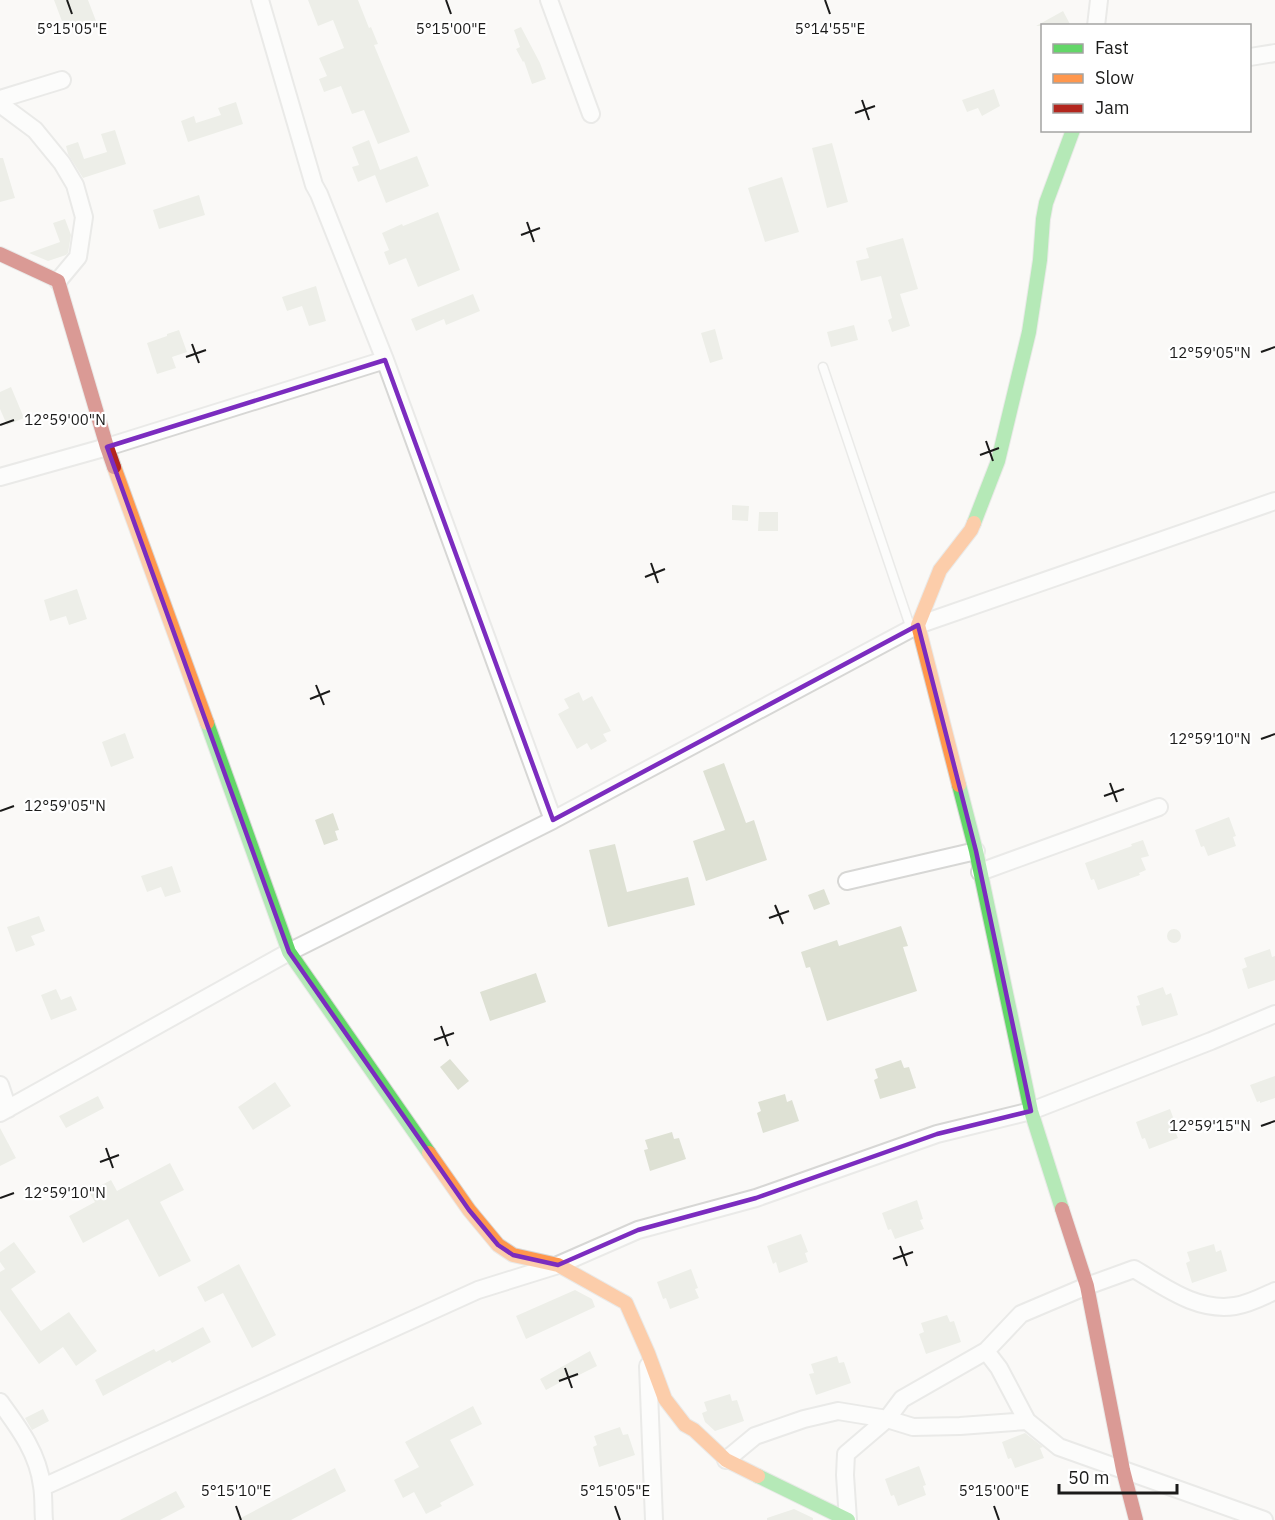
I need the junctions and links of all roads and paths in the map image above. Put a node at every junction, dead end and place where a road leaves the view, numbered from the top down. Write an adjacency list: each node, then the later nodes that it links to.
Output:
1 (260, 0): 13 (street)
2 (549, 0): 9 (street)
3 (1099, 0): 4 (street)
4 (1096, 24)
5 (1275, 53): 6 (street)
6 (1251, 57)
7 (62, 80): 8 (street)
8 (0, 101): 12 (street)
9 (591, 114)
10 (1072, 132): 18 (street)
11 (0, 254): 12 (street)
12 (58, 281): 15 (street)
13 (385, 360): 15 (street); 20 (street)
14 (823, 368): 18 (lane)
15 (107, 447): 16 (street); 24 (street)
16 (0, 477)
17 (1275, 501): 18 (street)
18 (915, 627): 20 (street); 21 (street)
19 (1159, 807): 22 (street)
20 (553, 820): 24 (street)
21 (976, 851): 22 (street); 23 (street)
22 (980, 872): 28 (street)
23 (847, 881)
24 (289, 952): 27 (street); 29 (street)
25 (1275, 1014): 28 (street)
26 (0, 1085): 27 (street)
27 (4, 1111)
28 (1031, 1111): 29 (street); 30 (street)
29 (558, 1265): 33 (street); 39 (street)
30 (1087, 1286): 31 (street); 32 (street); 38 (street)
31 (1275, 1291)
32 (987, 1351): 35 (street); 36 (street)
33 (648, 1353): 37 (street); 41 (street)
34 (0, 1402): 39 (street)
35 (887, 1419): 36 (street); 37 (street); 42 (street)
36 (1027, 1421): 38 (street)
37 (726, 1460): 42 (street)
38 (1123, 1470): 43 (street); 44 (street)
39 (43, 1487): 40 (street)
40 (44, 1520)
41 (654, 1520)
42 (848, 1520)
43 (1136, 1520)
44 (1264, 1520)

